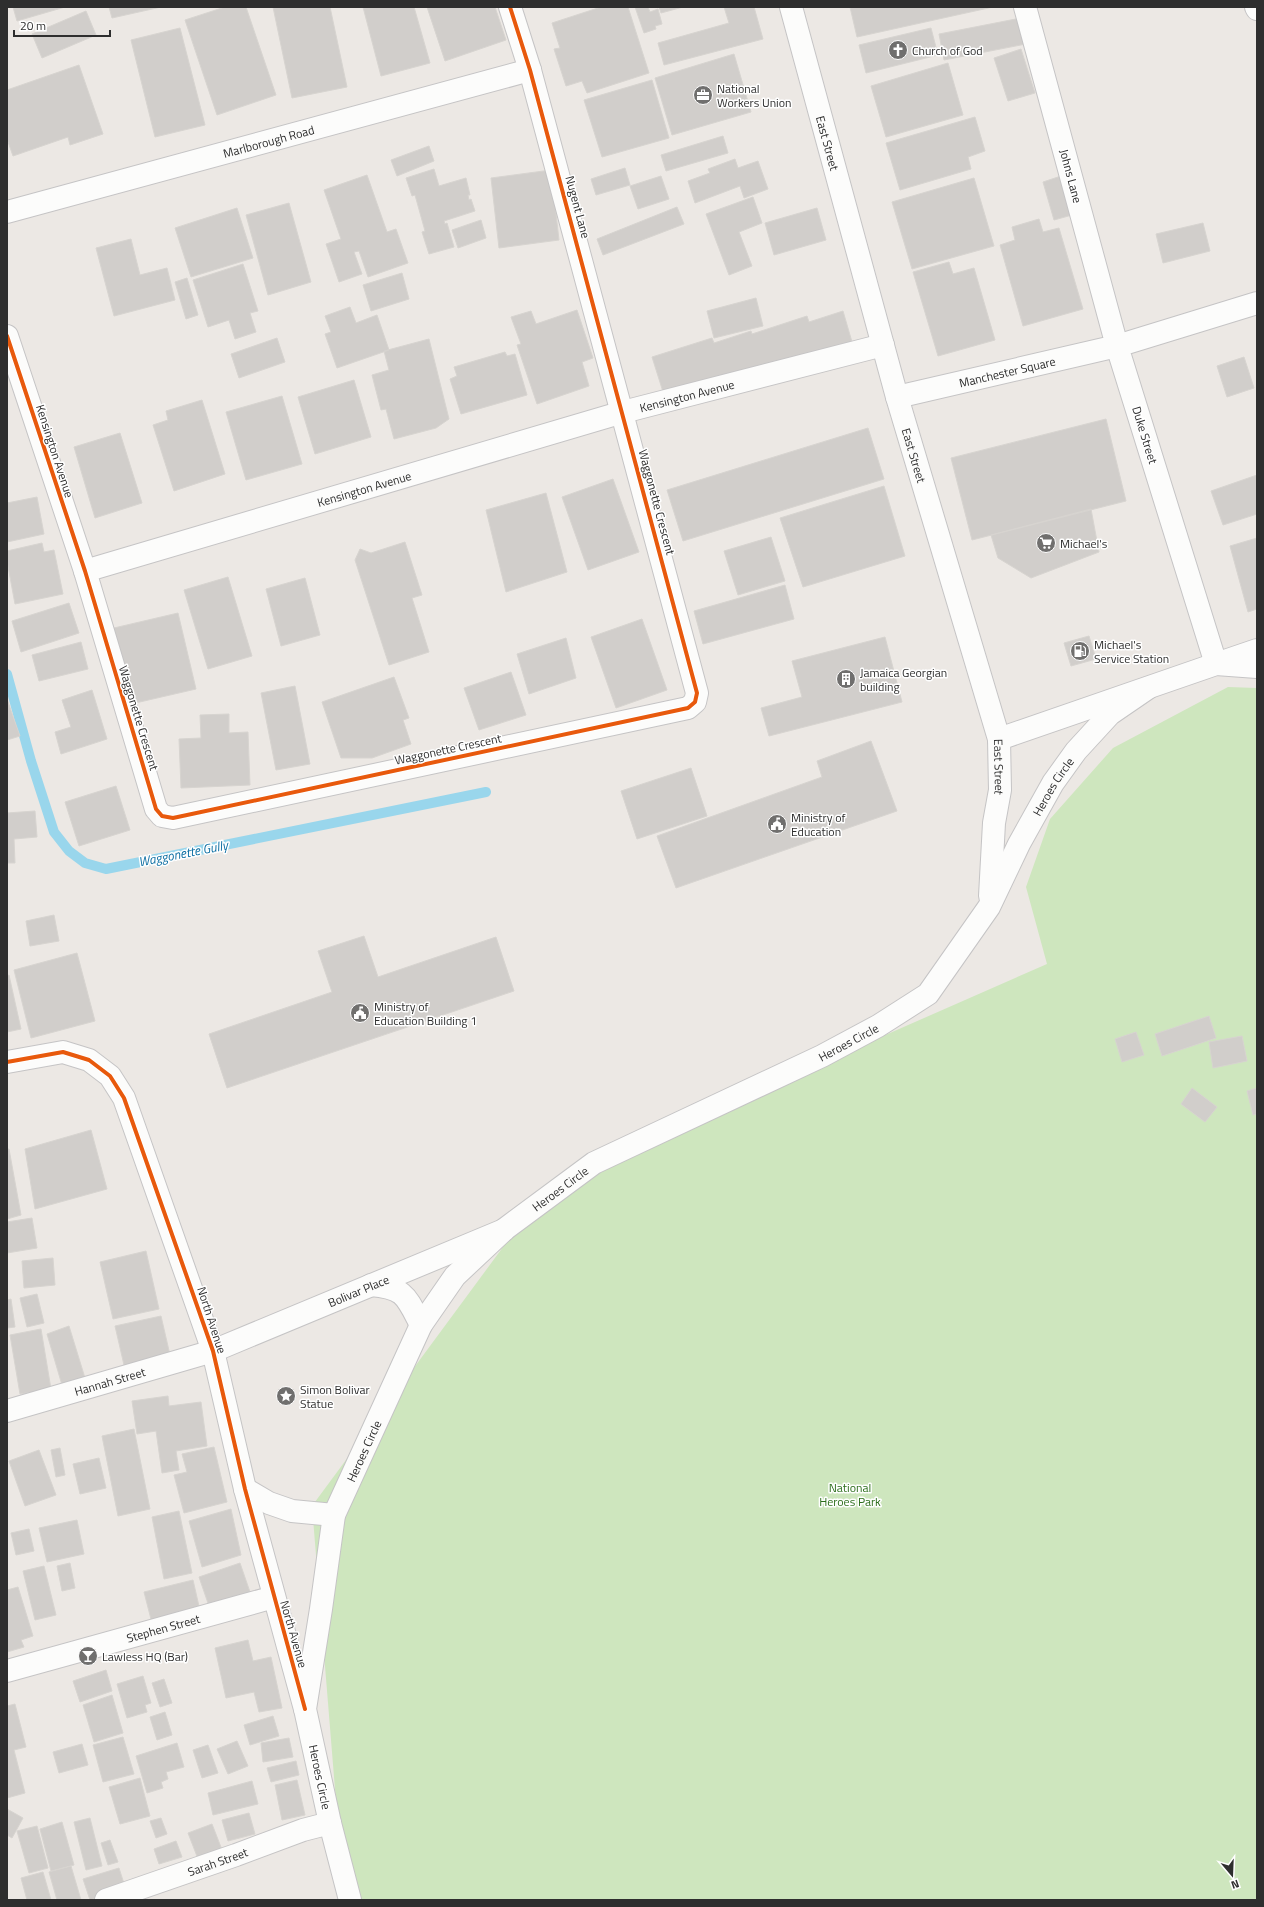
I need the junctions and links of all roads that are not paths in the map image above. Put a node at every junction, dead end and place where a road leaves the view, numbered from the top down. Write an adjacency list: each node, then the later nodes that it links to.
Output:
1 (510, 7): 4 (street, Nugent Lane)
2 (791, 7): 8 (street, East Street)
3 (1025, 7): 9 (street, Johns Lane)
4 (530, 70): 5 (street, Marlborough Road); 11 (street, Nugent Lane)
5 (7, 212)
6 (1257, 303): 9 (street)
7 (7, 336): 12 (street, Kensington Avenue)
8 (883, 345): 10 (street, East Street); 11 (street, Kensington Avenue)
9 (1117, 346): 10 (street, Manchester Square); 14 (street, Duke Street)
10 (896, 397): 17 (street, East Street)
11 (623, 412): 12 (street, Kensington Avenue); 12 (street, Waggonette Crescent)
12 (85, 571)
13 (1257, 650): 14 (street)
14 (1216, 664): 15 (street, Heroes Circle); 16 (street, Heroes Circle)
15 (1257, 667)
16 (1148, 688): 17 (street, Heroes Circle); 18 (street, Heroes Circle)
17 (999, 739): 18 (street, East Street)
18 (992, 899): 20 (street, Heroes Circle)
19 (7, 1062): 23 (street, North Avenue)
20 (505, 1230): 21 (street, Bolivar Place); 22 (street, Heroes Circle)
21 (371, 1285): 22 (street); 23 (street, Bolivar Place)
22 (421, 1325): 26 (street, Heroes Circle)
23 (213, 1351): 24 (street, Hannah Street); 25 (street, North Avenue)
24 (7, 1411)
25 (245, 1489): 26 (street); 27 (street, North Avenue)
26 (334, 1515): 29 (street, Heroes Circle)
27 (274, 1597): 28 (street, Stephen Street); 29 (street, North Avenue)
28 (7, 1671)
29 (305, 1709): 30 (street, Heroes Circle)
30 (330, 1823): 31 (street, Sarah Street); 32 (street, Heroes Circle)
31 (106, 1900)
32 (350, 1900)

